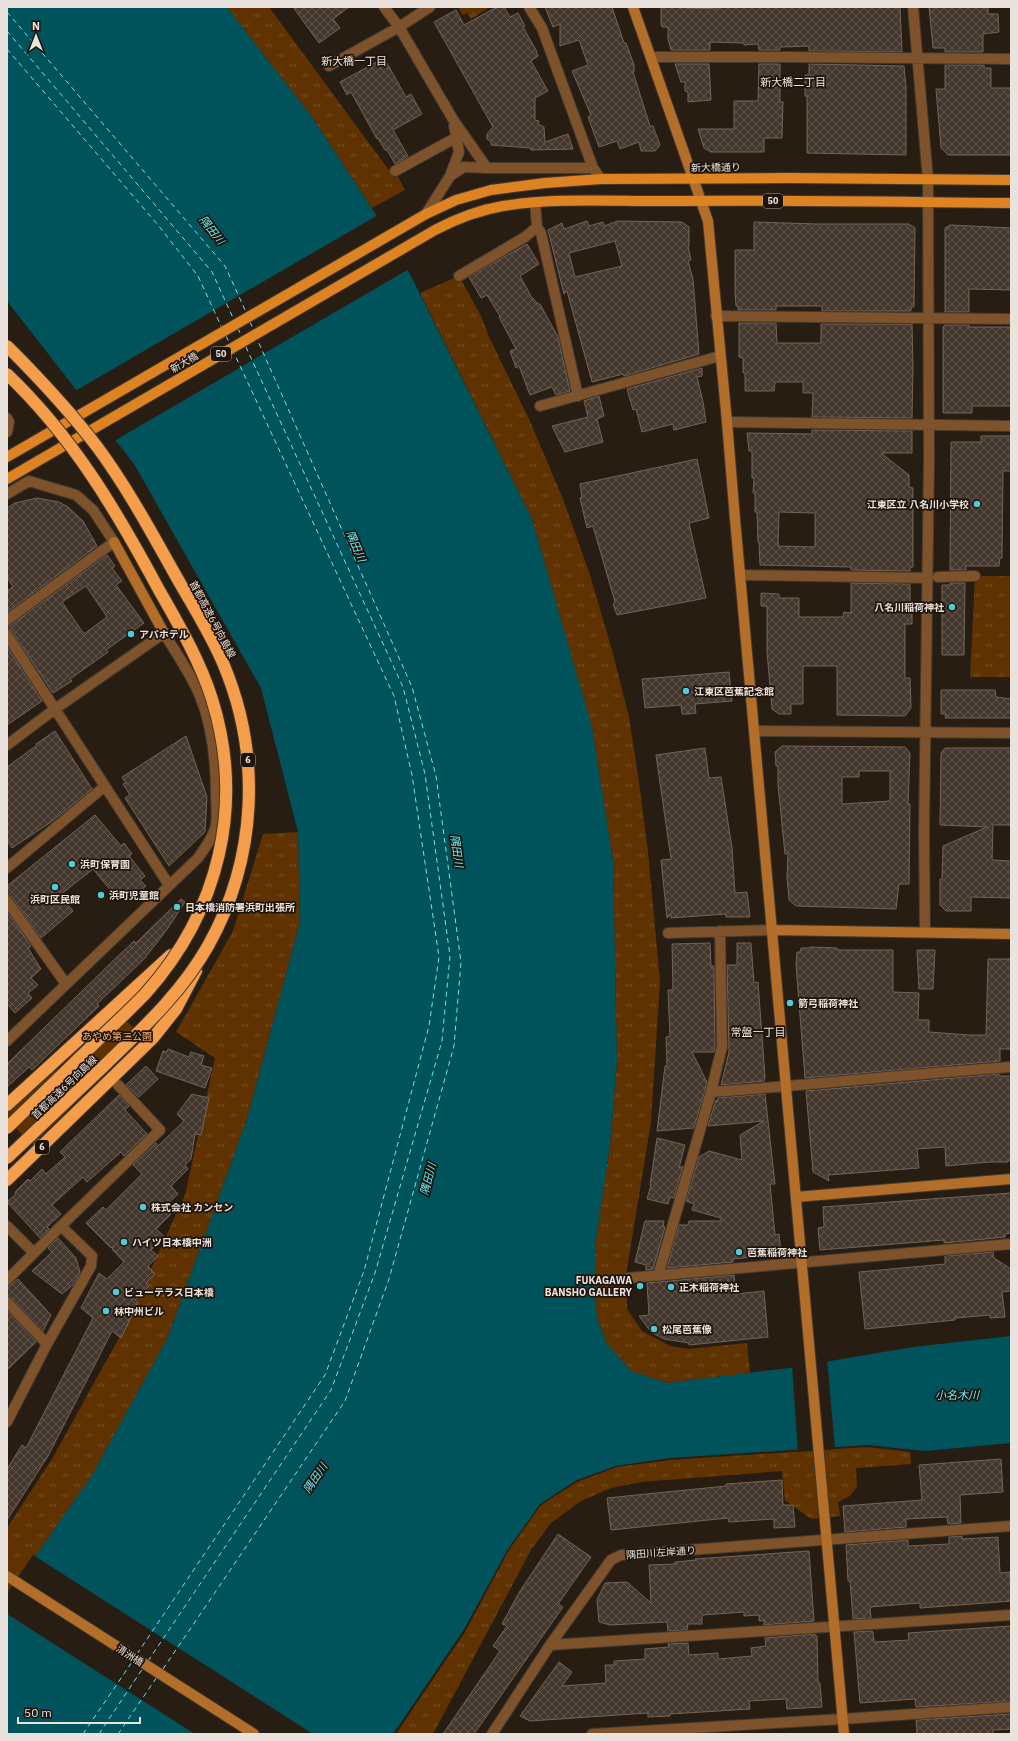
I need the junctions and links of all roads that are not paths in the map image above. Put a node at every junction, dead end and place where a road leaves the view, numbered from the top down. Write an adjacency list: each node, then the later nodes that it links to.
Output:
1 (384, 7): 6 (street)
2 (430, 7): 6 (street)
3 (529, 7): 14 (street)
4 (633, 7): 7 (street)
5 (913, 7): 8 (street)
6 (399, 27): 10 (street); 11 (street)
7 (650, 57): 8 (street); 18 (street)
8 (918, 58): 9 (street); 19 (street)
9 (1011, 59)
10 (329, 66)
11 (454, 121): 12 (street); 13 (street)
12 (457, 137): 15 (street); 16 (street)
13 (487, 168): 14 (street); 16 (street)
14 (593, 168): 17 (street)
15 (395, 171)
16 (450, 176): 25 (street)
17 (601, 179): 18 (main road, 新大橋通り / 50); 25 (main road, 新大橋通り / 50)
18 (694, 180): 19 (main road, 新大橋通り / 50); 21 (street)
19 (928, 180): 20 (main road, 新大橋通り / 50); 22 (street)
20 (1011, 180)
21 (701, 201): 22 (main road, 50); 23 (main road, 50); 28 (street)
22 (928, 202): 24 (main road, 50); 29 (street)
23 (535, 203): 26 (street); 42 (main road, 新大橋 / 50, bridge)
24 (1011, 203)
25 (426, 214): 41 (main road, 新大橋 / 50, bridge)
26 (537, 227): 27 (street); 34 (street)
27 (459, 276)
28 (716, 316): 29 (street); 32 (street)
29 (929, 318): 30 (street); 38 (street)
30 (1011, 318)
31 (7, 346): 66 (highway, 首都高速6号向島線 / 6, bridge)
32 (720, 356): 34 (street); 37 (street)
33 (7, 374): 65 (highway, 首都高速6号向島線, bridge)
34 (578, 396): 35 (street)
35 (540, 406)
36 (7, 418): 40 (street)
37 (727, 422): 38 (street); 45 (street)
38 (929, 424): 39 (street); 47 (street)
39 (1011, 426)
40 (7, 432)
41 (7, 457)
42 (7, 479)
43 (7, 494): 44 (street)
44 (114, 542): 48 (street); 49 (street)
45 (740, 575): 47 (street); 52 (street)
46 (975, 576): 47 (street)
47 (933, 578): 53 (street)
48 (7, 620)
49 (164, 632): 51 (street); 58 (street)
50 (7, 635): 51 (street)
51 (55, 709): 55 (street); 56 (street)
52 (754, 731): 53 (street); 60 (street)
53 (926, 732): 54 (street); 62 (street)
54 (1011, 733)
55 (7, 745)
56 (105, 786): 57 (street); 58 (street)
57 (7, 868)
58 (169, 885): 67 (street)
59 (7, 901): 67 (street)
60 (772, 930): 61 (street); 62 (street); 71 (street)
61 (720, 931): 63 (street); 72 (street)
62 (925, 932): 64 (street)
63 (668, 933)
64 (1011, 934)
65 (184, 939): 73 (highway, bridge); 74 (highway, 首都高速6号向島線, bridge)
66 (207, 947): 75 (highway, 首都高速6号向島線 / 6, bridge); 77 (highway, 6, bridge)
67 (66, 984): 68 (street)
68 (7, 1040)
69 (1011, 1067): 71 (street)
70 (118, 1085): 80 (street)
71 (786, 1087): 72 (street); 78 (street)
72 (710, 1092): 84 (street)
73 (7, 1105)
74 (7, 1128)
75 (7, 1158)
76 (1011, 1179): 78 (street)
77 (7, 1180)
78 (796, 1197): 83 (street)
79 (7, 1226): 82 (street)
80 (61, 1226): 82 (street); 88 (street)
81 (1011, 1244): 83 (street)
82 (34, 1254): 86 (street)
83 (802, 1263): 84 (street); 91 (street)
84 (658, 1276): 85 (street)
85 (628, 1278)
86 (7, 1280)
87 (7, 1302): 88 (street)
88 (47, 1344): 89 (street)
89 (7, 1422)
90 (1011, 1526): 91 (street, 隅田川左岸通り)
91 (827, 1540): 94 (street); 95 (street, 隅田川左岸通り)
92 (7, 1576): 98 (street, 清洲橋)
93 (1011, 1615): 94 (street)
94 (834, 1627): 95 (street); 97 (street)
95 (550, 1645): 99 (street, 隅田川左岸通り)
96 (1011, 1707): 97 (street)
97 (843, 1719): 100 (street); 101 (street)
98 (254, 1734)
99 (492, 1734)
100 (592, 1734)
101 (844, 1734)

